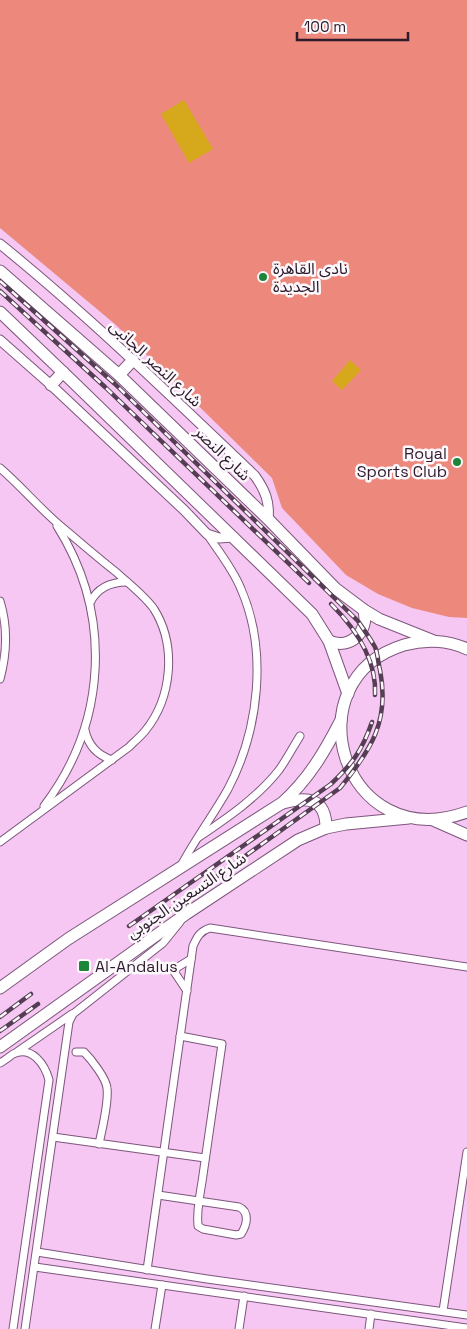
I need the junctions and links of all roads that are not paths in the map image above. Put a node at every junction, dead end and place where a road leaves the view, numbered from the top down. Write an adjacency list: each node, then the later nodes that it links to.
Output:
1 (0, 244): 5 (street, شارع النصر الجانبى)
2 (0, 271): 7 (main road, شارع النصر)
3 (0, 312): 6 (main road)
4 (0, 340): 8 (street)
5 (133, 360): 7 (main road); 10 (street, شارع النصر الجانبى)
6 (63, 372): 8 (main road); 13 (main road)
7 (119, 375): 10 (main road, شارع النصر)
8 (51, 384): 12 (street)
9 (0, 468): 11 (street)
10 (268, 519): 17 (main road, شارع النصر)
11 (53, 520): 14 (street); 16 (street)
12 (207, 534): 13 (street); 36 (street)
13 (234, 537): 18 (main road)
14 (127, 582): 16 (street); 28 (street)
15 (0, 601): 23 (street)
16 (90, 603): 26 (street)
17 (364, 610): 18 (main road); 19 (main road, شارع النصر)
18 (329, 641): 24 (main road)
19 (434, 641): 20 (main road); 24 (main road)
20 (447, 643): 21 (main road); 22 (main road)
21 (467, 643)
22 (467, 649)
23 (0, 679)
24 (348, 694): 25 (main road)
25 (341, 720): 29 (main road, شارع التسعين الجنوبي); 32 (main road)
26 (85, 730): 28 (street); 30 (street)
27 (300, 736): 36 (street)
28 (112, 760): 30 (street)
29 (282, 803): 34 (main road); 38 (main road, شارع التسعين الجنوبي)
30 (40, 812): 37 (street)
31 (467, 812): 33 (main road)
32 (410, 818): 33 (main road); 34 (main road, شارع التسعين الجنوبي)
33 (433, 820): 35 (main road)
34 (326, 828): 39 (main road, شارع التسعين الجنوبي)
35 (467, 835)
36 (196, 838): 38 (street)
37 (0, 842)
38 (180, 868): 42 (main road, شارع التسعين الجنوبي)
39 (186, 914): 44 (street); 46 (main road, شارع التسعين الجنوبي)
40 (191, 959): 41 (street); 43 (street); 43 (street)
41 (467, 967)
42 (0, 988)
43 (187, 991): 45 (street)
44 (73, 1014): 48 (street); 51 (street)
45 (180, 1036): 55 (street); 56 (street)
46 (0, 1047)
47 (76, 1052): 53 (street)
48 (14, 1053): 49 (street); 50 (street)
49 (0, 1064)
50 (48, 1094): 51 (street); 75 (street)
51 (60, 1096): 52 (street)
52 (53, 1137): 53 (street); 60 (street)
53 (99, 1144): 55 (street)
54 (467, 1152): 58 (street)
55 (164, 1153): 56 (street); 57 (street)
56 (205, 1158): 59 (street)
57 (158, 1195): 59 (street); 63 (street)
58 (464, 1196): 70 (street)
59 (200, 1202): 59 (street)
60 (37, 1252): 61 (street); 62 (street)
61 (68, 1258): 63 (street); 64 (street)
62 (35, 1267): 64 (street); 76 (street)
63 (147, 1270): 65 (street)
64 (66, 1271): 66 (street)
65 (207, 1279): 67 (street); 69 (street)
66 (162, 1284): 67 (street); 77 (street)
67 (206, 1291): 68 (street)
68 (244, 1296): 71 (street); 78 (street)
69 (403, 1306): 70 (street); 73 (street)
70 (443, 1311): 72 (street)
71 (371, 1314): 73 (street); 79 (street)
72 (467, 1315)
73 (401, 1318): 74 (street)
74 (467, 1328)
75 (13, 1329)
76 (25, 1329)
77 (155, 1329)
78 (239, 1329)
79 (369, 1329)

